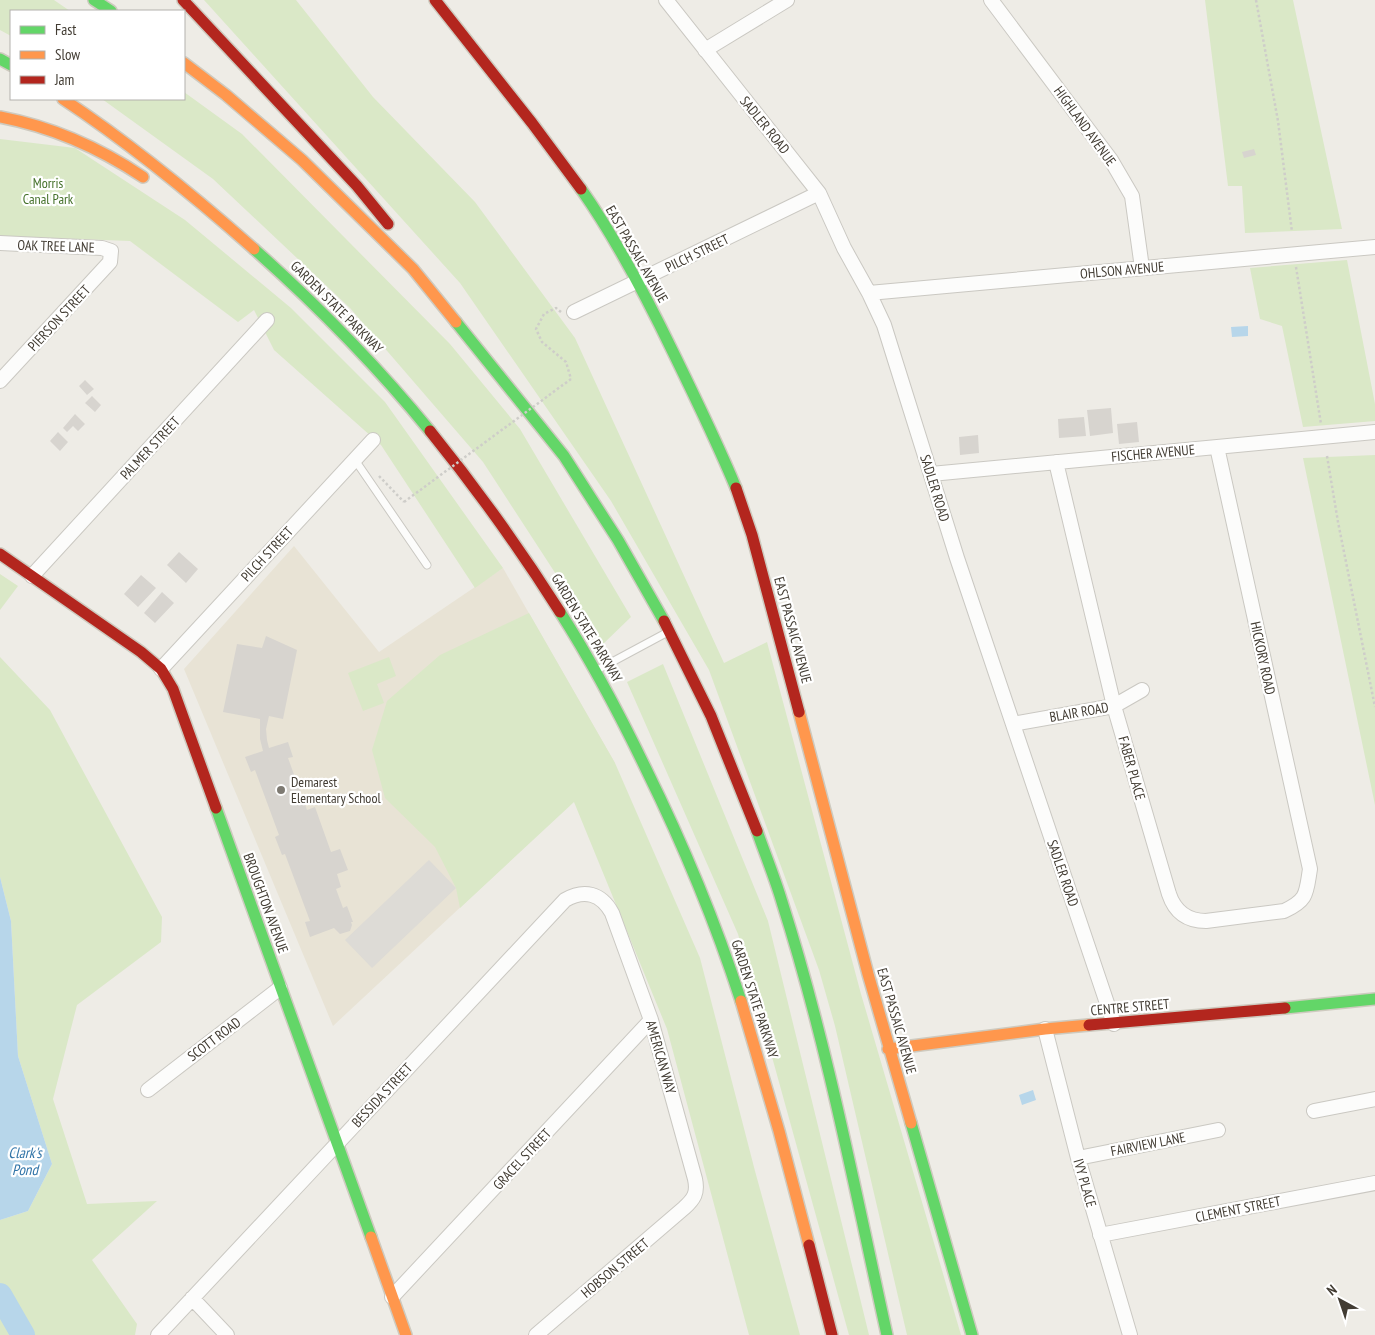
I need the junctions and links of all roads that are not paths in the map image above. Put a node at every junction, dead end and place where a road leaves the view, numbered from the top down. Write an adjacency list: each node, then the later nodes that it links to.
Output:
1 (94, 0): 7 (main road)
2 (183, 0): 19 (main road)
3 (435, 0): 20 (main road, EAST PASSAIC AVENUE)
4 (666, 0): 8 (street, SADLER ROAD)
5 (787, 0): 8 (street)
6 (991, 0): 18 (street, HIGHLAND AVENUE)
7 (109, 10)
8 (705, 50): 13 (street, SADLER ROAD)
9 (185, 64): 19 (main road)
10 (65, 100): 22 (main road, GARDEN STATE PARKWAY)
11 (0, 117): 12 (main road)
12 (150, 181)
13 (819, 193): 20 (street, PILCH STREET); 21 (street, SADLER ROAD)
14 (214, 229): 22 (main road)
15 (0, 244): 17 (street, OAK TREE LANE)
16 (1375, 247): 18 (street, OHLSON AVENUE)
17 (111, 251): 25 (street, PIERSON STREET)
18 (1142, 268): 21 (street, OHLSON AVENUE)
19 (412, 269): 35 (main road)
20 (638, 281): 23 (street, PILCH STREET); 48 (main road, EAST PASSAIC AVENUE)
21 (869, 293): 31 (street, SADLER ROAD)
22 (318, 306): 37 (main road, GARDEN STATE PARKWAY)
23 (574, 312)
24 (268, 320): 34 (street, PALMER STREET)
25 (0, 381)
26 (1375, 432): 28 (street, FISCHER AVENUE)
27 (373, 440): 29 (street, PILCH STREET)
28 (1217, 447): 30 (street, FISCHER AVENUE); 41 (street, HICKORY ROAD)
29 (355, 460): 33 (lane); 36 (street, PILCH STREET)
30 (1056, 462): 31 (street, FISCHER AVENUE); 39 (street, FABER PLACE)
31 (931, 474): 40 (street, SADLER ROAD)
32 (0, 554): 34 (main road, BROUGHTON AVENUE)
33 (427, 565)
34 (32, 576): 36 (main road, BROUGHTON AVENUE)
35 (670, 631): 37 (lane); 65 (main road)
36 (161, 669): 43 (main road, BROUGHTON AVENUE)
37 (596, 670): 64 (main road, GARDEN STATE PARKWAY)
38 (1142, 690): 39 (street, BLAIR ROAD)
39 (1114, 706): 40 (street, BLAIR ROAD); 41 (street, FABER PLACE)
40 (1013, 724): 46 (street, SADLER ROAD)
41 (1310, 869)
42 (613, 916): 45 (street, AMERICAN WAY); 53 (street, BESSIDA STREET)
43 (280, 988): 49 (street, SCOTT ROAD); 53 (main road, BROUGHTON AVENUE)
44 (1375, 998): 46 (main road, CENTRE STREET)
45 (651, 1020): 56 (street, AMERICAN WAY); 58 (street, GRACEL STREET)
46 (1114, 1024): 47 (main road, CENTRE STREET)
47 (1045, 1029): 48 (main road, CENTRE STREET); 54 (street, IVY PLACE)
48 (888, 1049): 66 (main road, EAST PASSAIC AVENUE)
49 (148, 1090)
50 (1375, 1099): 51 (street)
51 (1314, 1111)
52 (1218, 1130): 54 (street, FAIRVIEW LANE)
53 (336, 1144): 58 (main road, BROUGHTON AVENUE); 59 (street, BESSIDA STREET)
54 (1078, 1158): 57 (street, IVY PLACE)
55 (1375, 1183): 57 (street, CLEMENT STREET)
56 (693, 1200): 63 (street, HOBSON STREET)
57 (1100, 1236): 67 (street, IVY PLACE)
58 (392, 1297): 62 (main road, BROUGHTON AVENUE)
59 (192, 1298): 60 (street, BESSIDA STREET); 61 (street)
60 (158, 1335)
61 (227, 1335)
62 (406, 1335)
63 (536, 1335)
64 (832, 1335)
65 (887, 1335)
66 (972, 1335)
67 (1130, 1335)

